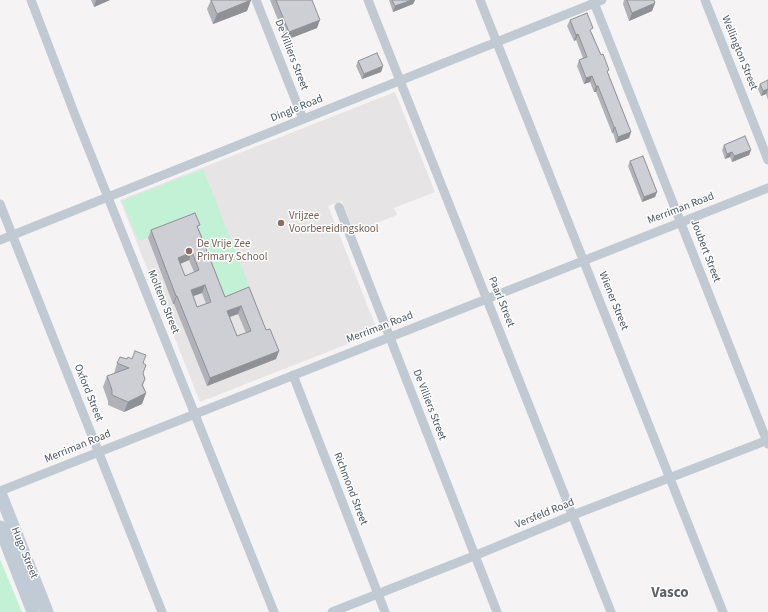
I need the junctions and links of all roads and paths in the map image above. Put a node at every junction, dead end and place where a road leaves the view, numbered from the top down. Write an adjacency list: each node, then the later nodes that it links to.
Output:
1 (31, 0): 12 (street, Molteno Street)
2 (256, 0): 9 (street, De Villiers Street)
3 (368, 0): 8 (street, Paarl Street)
4 (480, 0): 7 (street, Wiener Street)
5 (705, 0): 10 (street, Wellington Street)
6 (596, 1): 7 (street, Dingle Road); 15 (street, Joubert Street)
7 (497, 42): 8 (street, Dingle Road); 18 (street, Wiener Street)
8 (400, 80): 9 (street, Dingle Road); 19 (street, Paarl Street)
9 (303, 119): 12 (street, Dingle Road)
10 (768, 160)
11 (768, 188): 15 (street, Merriman Road)
12 (108, 197): 16 (street, Dingle Road); 22 (street, Molteno Street)
13 (0, 204): 16 (street, Oxford Street)
14 (339, 207): 20 (street, De Villiers Street)
15 (681, 222): 18 (street, Merriman Road); 23 (street, Joubert Street)
16 (12, 235): 17 (street, Dingle Road); 24 (street, Oxford Street)
17 (0, 240)
18 (584, 260): 19 (street, Merriman Road); 25 (street, Wiener Street)
19 (487, 299): 20 (street, Merriman Road); 27 (street, Paarl Street)
20 (390, 337): 21 (street, Merriman Road); 29 (street, De Villiers Street)
21 (293, 375): 22 (street, Merriman Road); 30 (street, Richmond Street)
22 (196, 414): 24 (street, Merriman Road); 34 (street, Molteno Street)
23 (768, 441): 25 (street, Versfeld Road)
24 (98, 452): 26 (street, Merriman Road); 33 (street, Oxford Street)
25 (671, 478): 27 (street, Versfeld Road); 39 (street, Wiener Street)
26 (0, 492): 32 (street, Hugo Street)
27 (573, 515): 29 (street, Versfeld Road); 38 (street, Paarl Street)
28 (0, 527): 31 (street, Hugo Street)
29 (474, 556): 30 (street, Versfeld Road); 37 (street, De Villiers Street)
30 (378, 594): 35 (street, Versfeld Road); 36 (street, Richmond Street)
31 (33, 612)
32 (47, 612)
33 (162, 612)
34 (274, 612)
35 (332, 612)
36 (385, 612)
37 (497, 612)
38 (612, 612)
39 (723, 612)

